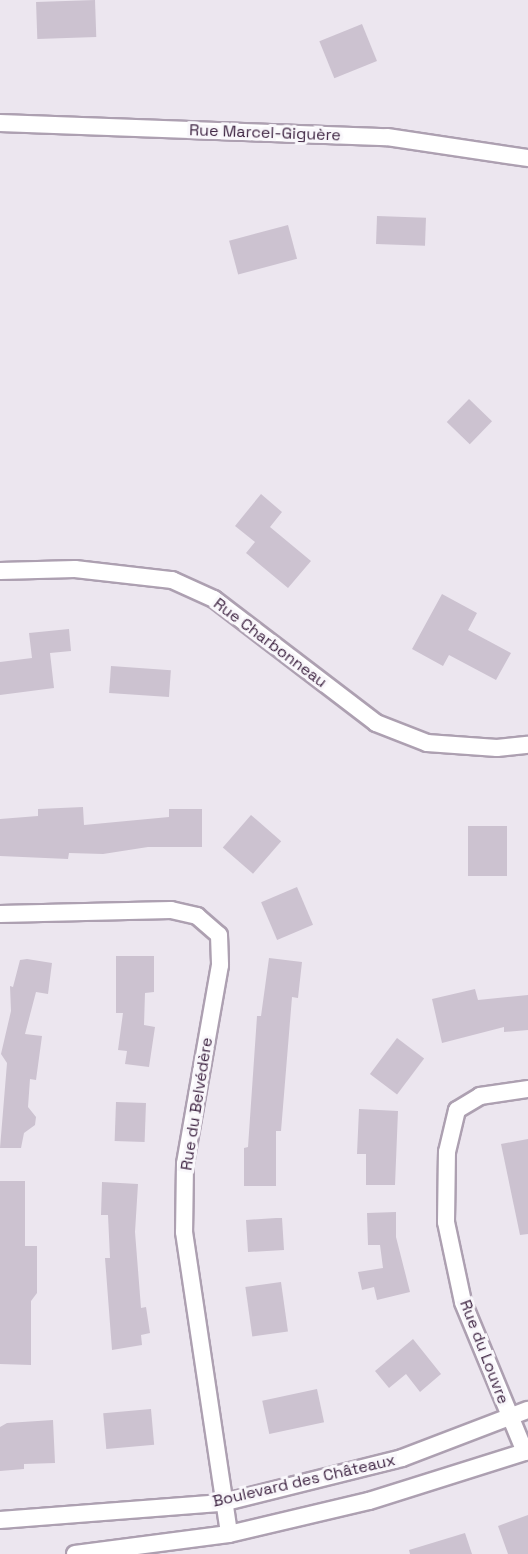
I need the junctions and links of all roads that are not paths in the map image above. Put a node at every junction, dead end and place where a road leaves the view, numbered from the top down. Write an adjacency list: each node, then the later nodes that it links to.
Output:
1 (0, 123): 2 (street, Rue Marcel-Giguère)
2 (528, 161)
3 (0, 571): 4 (street, Rue Charbonneau)
4 (528, 745)
5 (0, 914): 10 (street, Rue du Belvédère)
6 (528, 1089): 8 (street, Rue du Louvre)
7 (528, 1410): 8 (street, Boulevard des Châteaux)
8 (510, 1417): 9 (street, Rue du Louvre); 10 (street, Boulevard des Châteaux)
9 (526, 1451): 12 (street, Boulevard des Châteaux)
10 (222, 1503): 11 (street, Boulevard des Châteaux); 12 (street, Rue du Belvédère)
11 (0, 1520)
12 (229, 1534): 13 (street, Boulevard des Châteaux)
13 (75, 1554)

